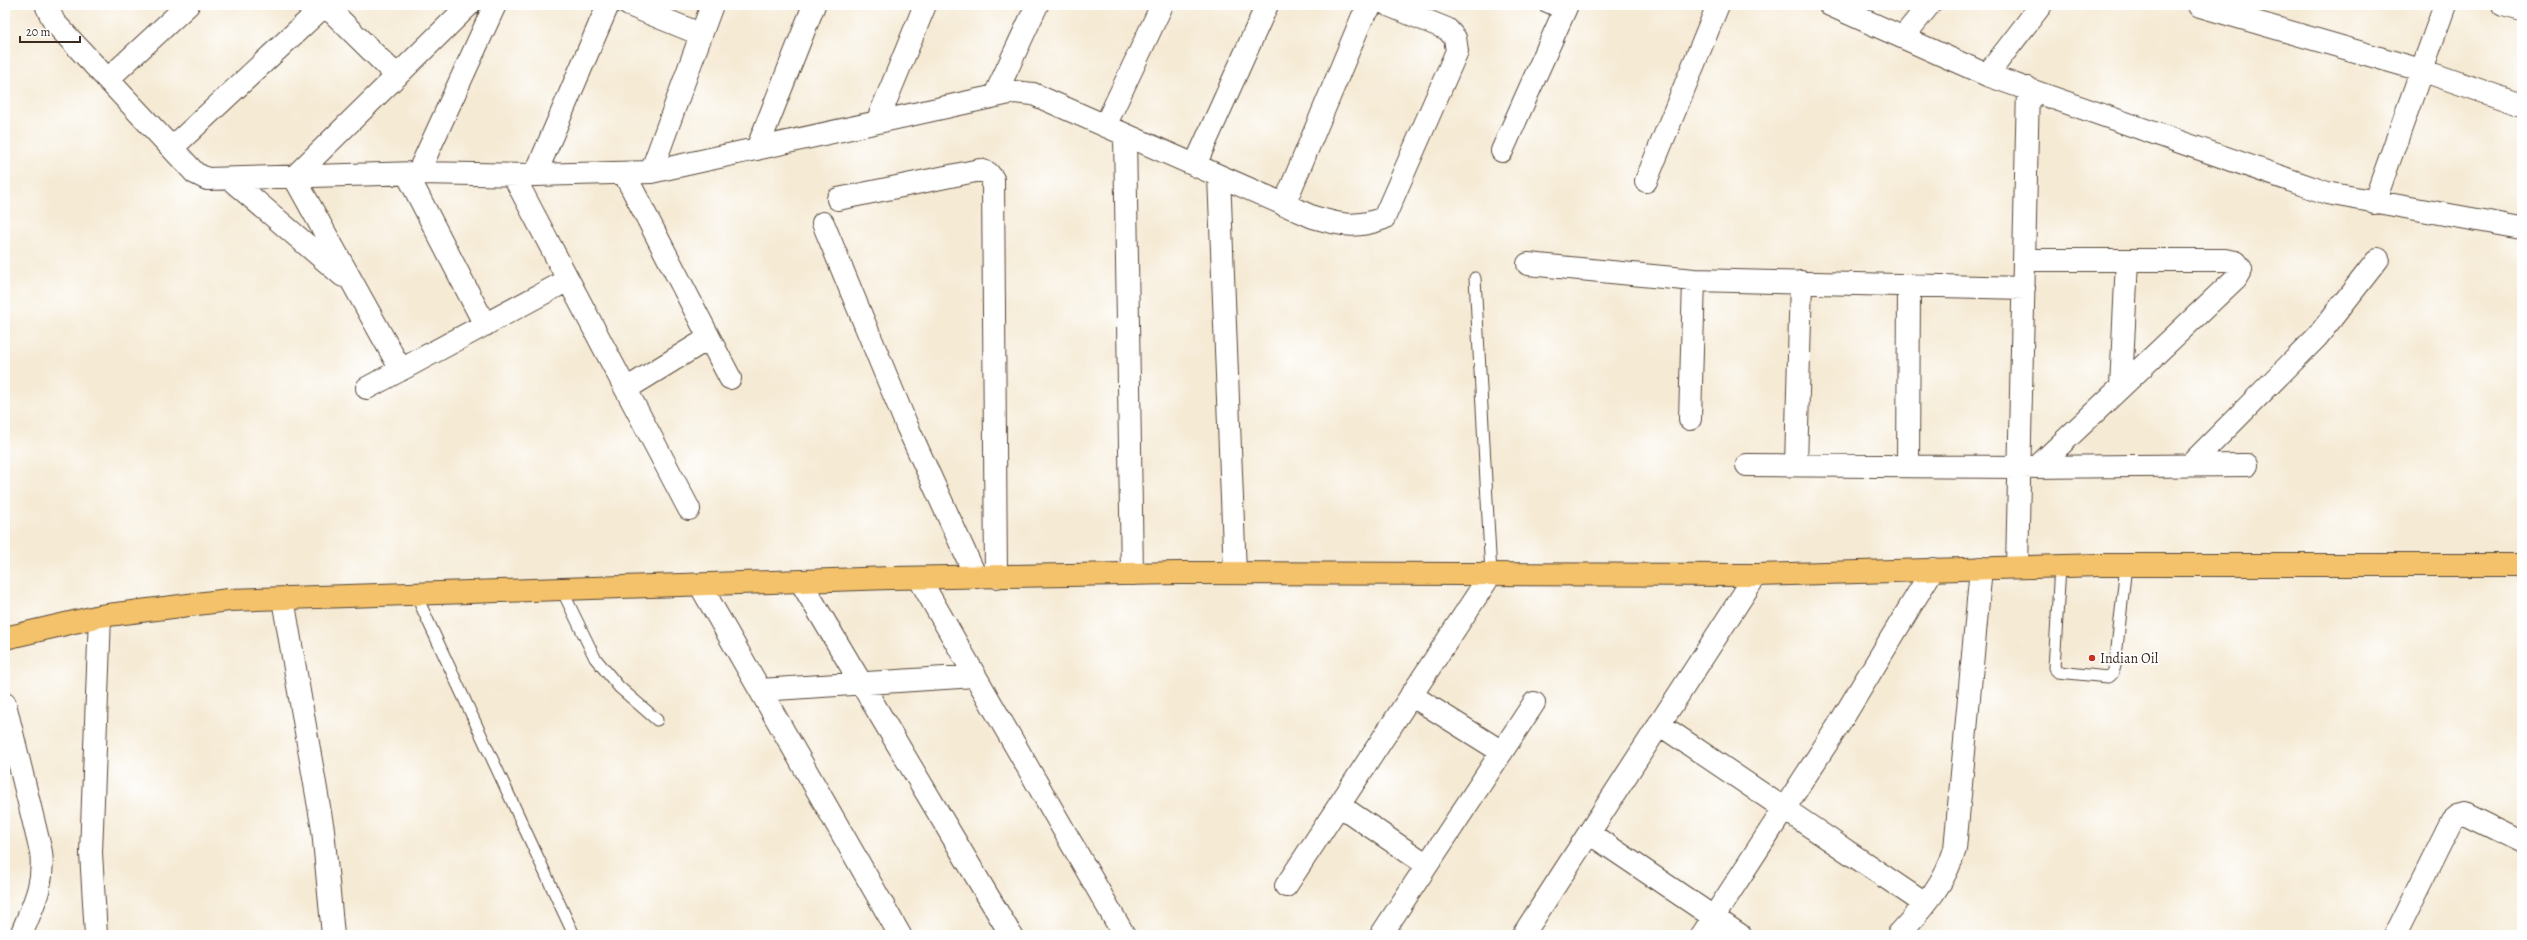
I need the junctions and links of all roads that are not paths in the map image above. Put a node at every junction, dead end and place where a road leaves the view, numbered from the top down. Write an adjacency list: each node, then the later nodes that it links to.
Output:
1 (48, 5): 31 (street)
2 (188, 5): 31 (street)
3 (325, 5): 30 (street); 38 (street)
4 (469, 5): 30 (street)
5 (495, 5): 43 (street)
6 (608, 5): 46 (street)
7 (629, 5): 26 (street)
8 (712, 5): 26 (street)
9 (814, 5): 39 (street)
10 (925, 5): 35 (street)
11 (1037, 5): 33 (street)
12 (1162, 5): 36 (street)
13 (1267, 5): 41 (street)
14 (1372, 5): 53 (street)
15 (1388, 5): 53 (street)
16 (1543, 5): 24 (lane)
17 (1718, 5): 50 (street)
18 (1830, 5): 27 (street)
19 (1929, 5): 27 (street)
20 (2041, 5): 29 (street)
21 (2445, 5): 28 (street)
22 (2503, 5): 25 (street)
23 (2200, 6): 28 (street)
24 (1565, 10): 40 (street)
25 (2522, 10)
26 (700, 34): 42 (street)
27 (1903, 38): 29 (street)
28 (2421, 70): 34 (street); 52 (street)
29 (1987, 75): 32 (street)
30 (397, 76): 48 (street)
31 (108, 79): 38 (street)
32 (2028, 88): 52 (street); 57 (street)
33 (995, 95): 35 (street); 36 (street)
34 (2522, 105)
35 (877, 122): 39 (street)
36 (1105, 126): 37 (street)
37 (1125, 135): 41 (street); 89 (street)
38 (172, 148): 49 (street)
39 (757, 148): 42 (street)
40 (1502, 151)
41 (1195, 165): 47 (street)
42 (651, 172): 44 (street)
43 (413, 173): 45 (street); 48 (street); 67 (street)
44 (624, 173): 46 (street); 68 (street)
45 (513, 174): 46 (street); 61 (street)
46 (535, 175)
47 (1219, 176): 53 (street); 88 (street)
48 (294, 177): 49 (street); 64 (street)
49 (230, 179): 64 (street)
50 (1646, 181)
51 (838, 199): 92 (street)
52 (2374, 203): 55 (street)
53 (1284, 205)
54 (823, 223): 92 (street)
55 (2522, 228)
56 (2378, 259): 77 (street)
57 (2024, 260): 58 (street); 66 (street)
58 (2127, 260): 71 (street); 71 (street)
59 (1528, 264): 62 (street)
60 (1476, 278): 90 (lane)
61 (568, 280): 67 (street); 73 (street)
62 (1694, 280): 63 (street); 74 (street)
63 (1801, 282): 65 (street); 76 (street)
64 (354, 285): 69 (street)
65 (1909, 285): 66 (street); 79 (street)
66 (2024, 288): 80 (street)
67 (485, 325): 69 (street)
68 (709, 338): 70 (street); 73 (street)
69 (401, 370): 72 (street)
70 (730, 378)
71 (2121, 387): 80 (street)
72 (367, 388)
73 (626, 389): 81 (street)
74 (1690, 420)
75 (1747, 465): 76 (street)
76 (1796, 465): 79 (street)
77 (2190, 465): 78 (street); 80 (street)
78 (2247, 465)
79 (1908, 466): 80 (street)
80 (2028, 466): 85 (street)
81 (689, 509)
82 (2126, 565): 83 (main road); 84 (main road); 84 (lane)
83 (2522, 565)
84 (2060, 566): 85 (main road)
85 (2017, 567): 86 (main road)
86 (1981, 568): 87 (main road); 116 (street)
87 (1933, 570): 91 (main road); 111 (street)
88 (1235, 573): 89 (main road); 90 (main road)
89 (1132, 574): 92 (main road)
90 (1491, 574): 91 (main road); 104 (street)
91 (1756, 575): 108 (street)
92 (986, 577): 93 (main road)
93 (919, 578): 94 (main road); 101 (street)
94 (800, 582): 95 (main road); 102 (street)
95 (700, 585): 96 (main road); 103 (street)
96 (562, 590): 97 (main road); 107 (lane)
97 (416, 595): 98 (main road); 121 (lane)
98 (282, 599): 99 (main road); 120 (street)
99 (100, 616): 100 (main road); 119 (street)
100 (5, 638)
101 (975, 676): 102 (street); 124 (street)
102 (862, 683): 103 (street); 123 (street)
103 (760, 690): 122 (street)
104 (1411, 695): 109 (street); 110 (street)
105 (1534, 703): 109 (street)
106 (5, 704): 118 (street)
107 (657, 720)
108 (1659, 724): 111 (street); 112 (street)
109 (1502, 752): 114 (street)
110 (1339, 805): 114 (street); 115 (street)
111 (1784, 809): 116 (street); 117 (street)
112 (1589, 833): 117 (street); 126 (street)
113 (2522, 842): 130 (street)
114 (1427, 865): 125 (street)
115 (1286, 886)
116 (1925, 904): 129 (street)
117 (1714, 917): 127 (street); 128 (street)
118 (21, 935)
119 (96, 935)
120 (333, 935)
121 (574, 935)
122 (900, 935)
123 (1011, 935)
124 (1124, 935)
125 (1381, 935)
126 (1523, 935)
127 (1702, 935)
128 (1740, 935)
129 (1898, 935)
130 (2395, 935)

